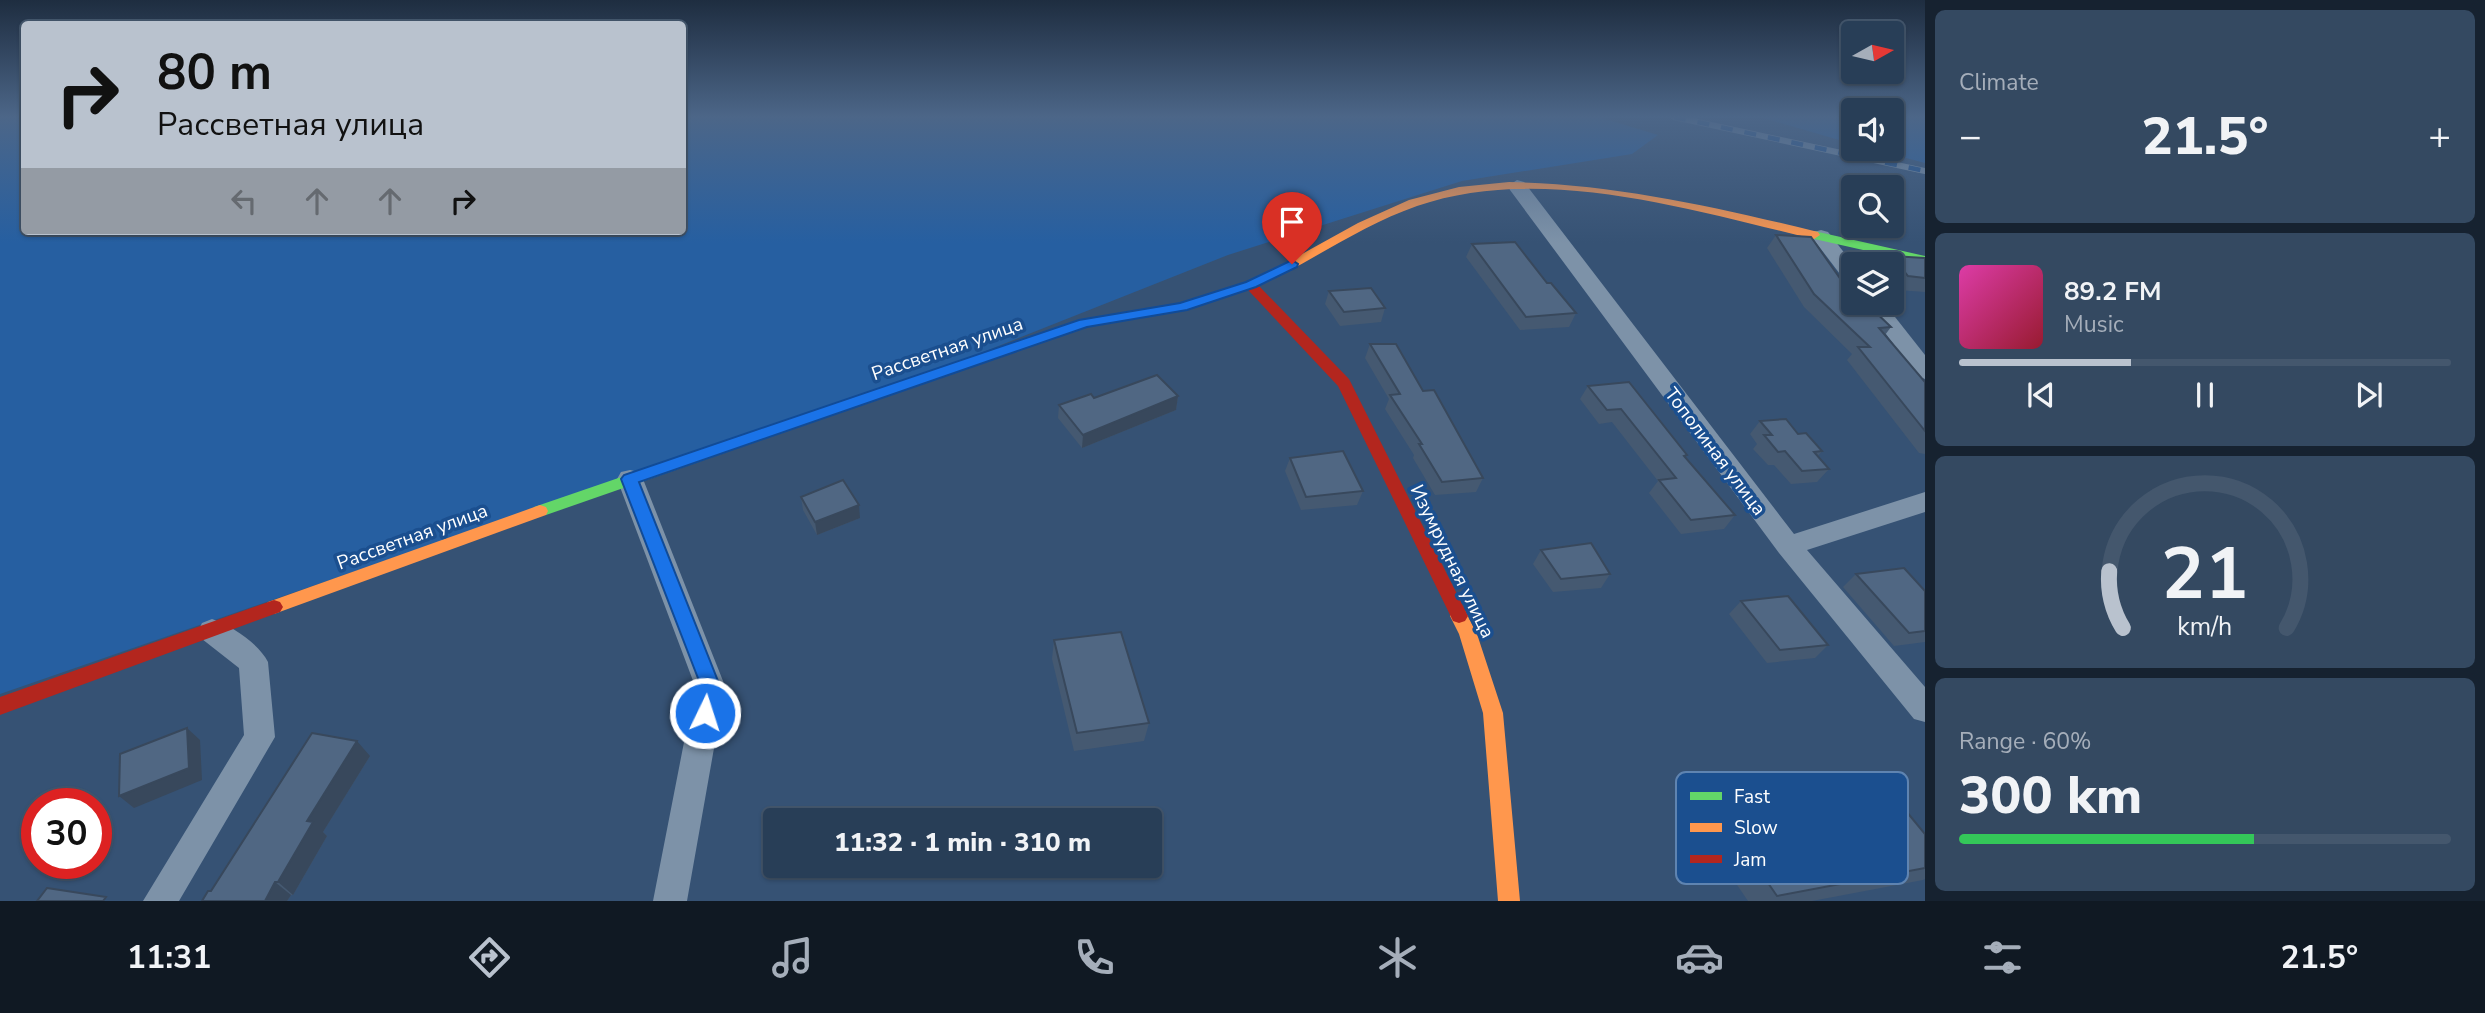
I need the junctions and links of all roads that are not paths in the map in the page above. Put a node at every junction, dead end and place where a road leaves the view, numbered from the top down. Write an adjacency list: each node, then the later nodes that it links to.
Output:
1 (1517, 186): 2 (street, Рассветная улица); 5 (street, Рассветная улица); 10 (street, Тополиная улица)
2 (1821, 236): 3 (street, Рассветная улица); 4 (street)
3 (1925, 260)
4 (1841, 262)
5 (1251, 285): 8 (street, Рассветная улица); 16 (street, Изумрудная улица)
6 (1881, 315): 7 (street)
7 (1925, 371)
8 (629, 479): 11 (street, Рассветная улица); 15 (street)
9 (1925, 502): 10 (street)
10 (1788, 546): 13 (street, Тополиная улица)
11 (212, 631): 12 (street, Рассветная улица); 14 (street)
12 (0, 706)
13 (1925, 709)
14 (160, 901)
15 (670, 901)
16 (1509, 901)

